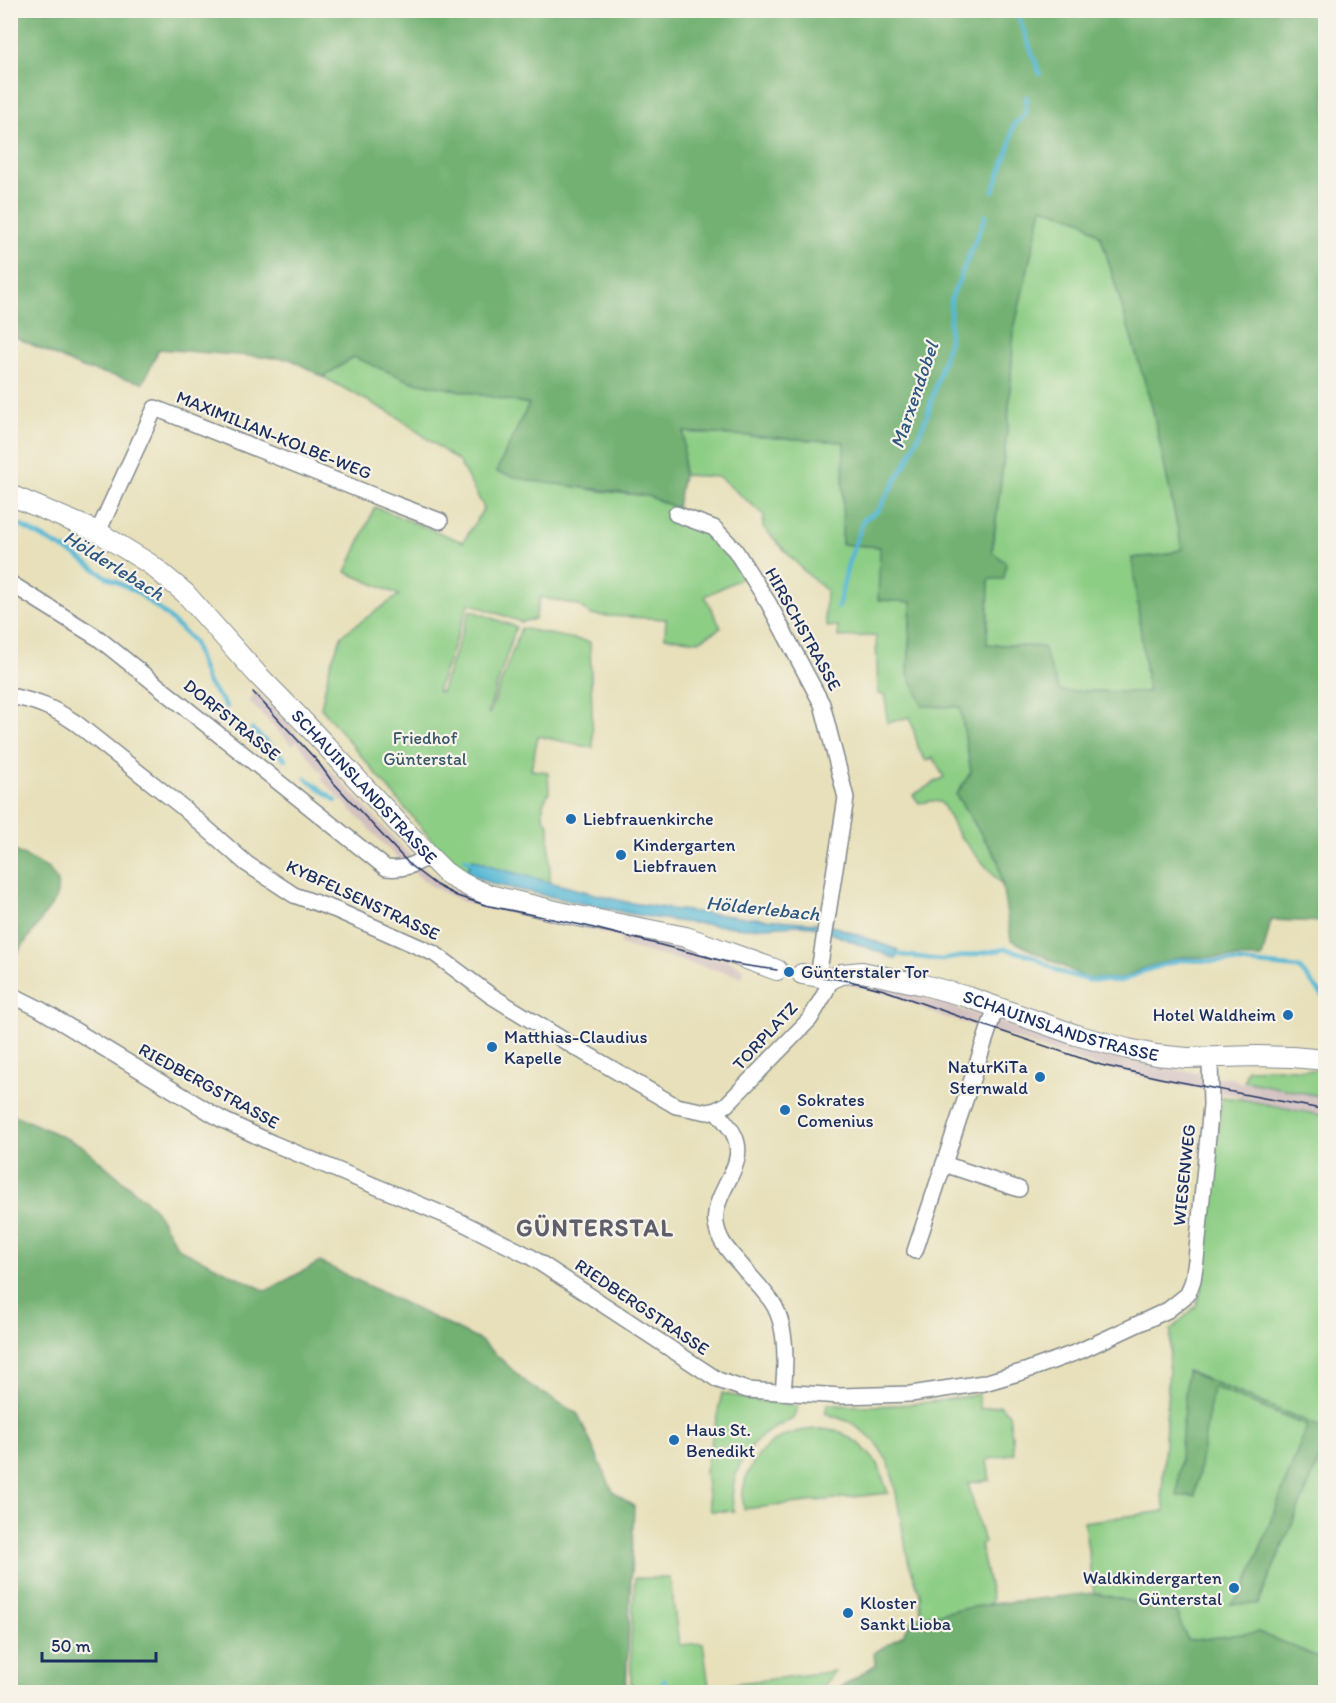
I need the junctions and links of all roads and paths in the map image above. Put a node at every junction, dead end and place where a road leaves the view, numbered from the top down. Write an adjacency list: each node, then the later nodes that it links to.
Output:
1 (10, 495): 4 (main road, SCHAUINSLANDSTRASSE)
2 (676, 514): 9 (street, HIRSCHSTRASSE)
3 (440, 520): 4 (street, MAXIMILIAN-KOLBE-WEG)
4 (98, 532): 7 (main road, SCHAUINSLANDSTRASSE)
5 (10, 583): 7 (street, DORFSTRASSE)
6 (10, 696): 14 (street, KYBFELSENSTRASSE)
7 (429, 856): 8 (main road, SCHAUINSLANDSTRASSE)
8 (777, 970)
9 (817, 976): 11 (main road, SCHAUINSLANDSTRASSE); 14 (street, TORPLATZ)
10 (10, 994): 19 (street, RIEDBERGSTRASSE)
11 (996, 1007): 12 (main road, SCHAUINSLANDSTRASSE); 15 (street)
12 (1209, 1058): 13 (main road, SCHAUINSLANDSTRASSE); 18 (street, WIESENWEG)
13 (1326, 1060)
14 (716, 1110): 19 (street)
15 (944, 1164): 16 (street); 17 (street)
16 (1019, 1189)
17 (915, 1251)
18 (1188, 1294): 19 (street, RIEDBERGSTRASSE)
19 (783, 1392)

